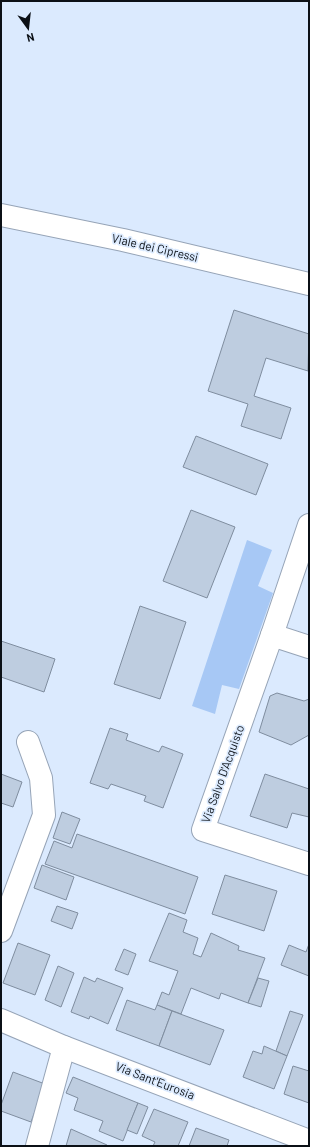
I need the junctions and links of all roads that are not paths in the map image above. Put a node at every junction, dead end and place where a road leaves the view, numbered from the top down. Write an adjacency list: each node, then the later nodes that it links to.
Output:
1 (1, 215): 2 (street, Viale dei Cipressi)
2 (309, 284)
3 (309, 525): 4 (street, Via Salvo D'Acquisto)
4 (272, 635): 5 (street); 7 (street, Via Salvo D'Acquisto)
5 (309, 647)
6 (28, 742): 8 (street)
7 (309, 864)
8 (1, 931)
9 (1, 1020): 10 (street, Via Sant'Eurosia)
10 (64, 1046): 11 (street, Via Sant'Eurosia); 12 (street)
11 (309, 1141)
12 (37, 1146)

